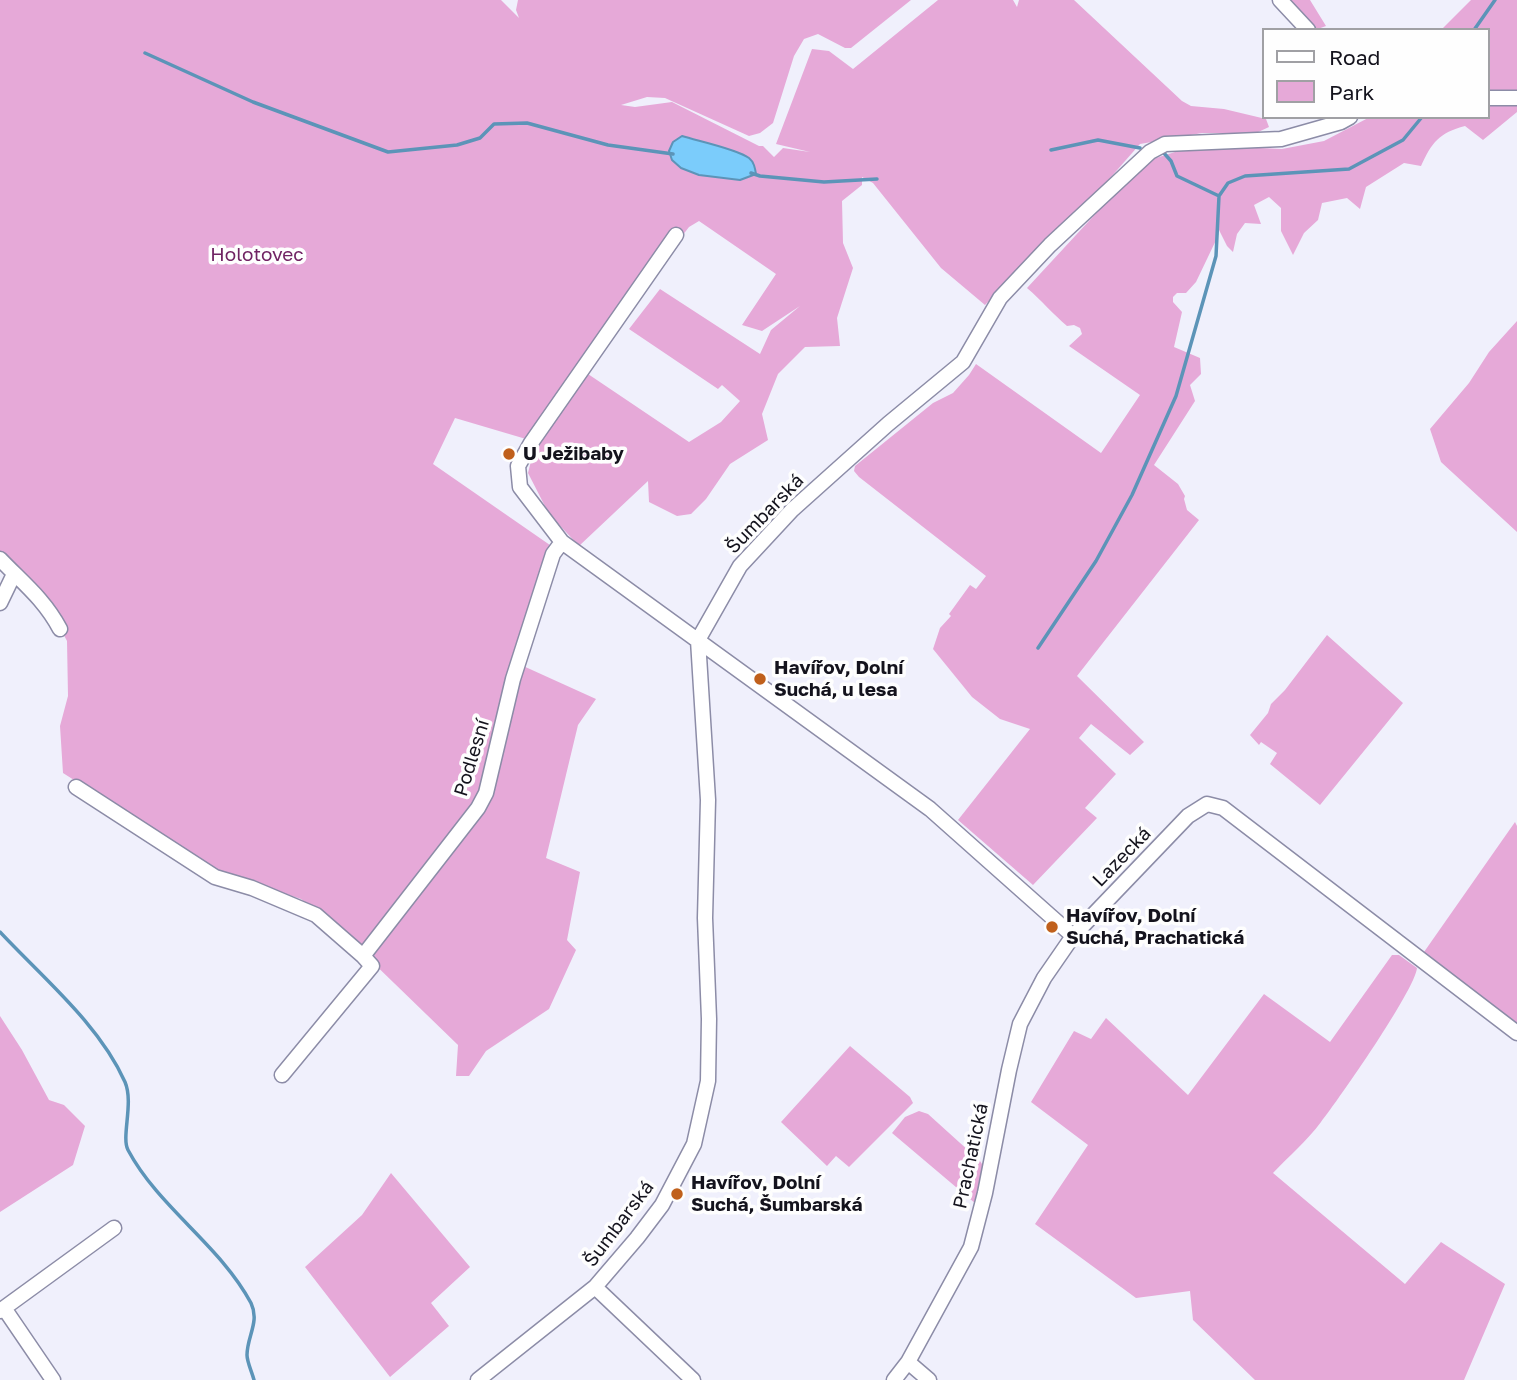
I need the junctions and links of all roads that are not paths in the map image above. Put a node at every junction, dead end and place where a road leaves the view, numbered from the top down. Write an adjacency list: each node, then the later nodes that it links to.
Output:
1 (1280, 0): 2 (street)
2 (1306, 28)
3 (1489, 97): 4 (street)
4 (1517, 98)
5 (1344, 119): 12 (street, Šumbarská)
6 (676, 234): 7 (street)
7 (562, 542): 12 (street); 15 (street, Podlesní)
8 (0, 559): 9 (street)
9 (14, 574): 10 (street); 11 (street)
10 (0, 603)
11 (60, 629)
12 (698, 640): 14 (street); 19 (street, Šumbarská)
13 (76, 787): 15 (street)
14 (1073, 936): 16 (street, Lazecká); 21 (street, Prachatická)
15 (363, 956): 17 (street, Podlesní)
16 (1517, 1033)
17 (282, 1075)
18 (114, 1228): 20 (street)
19 (594, 1287): 23 (street, Šumbarská); 24 (street, Šumbarská)
20 (2, 1309): 22 (street)
21 (908, 1362): 25 (street, Prachatická); 26 (street)
22 (53, 1380)
23 (478, 1380)
24 (692, 1380)
25 (894, 1380)
26 (929, 1380)

